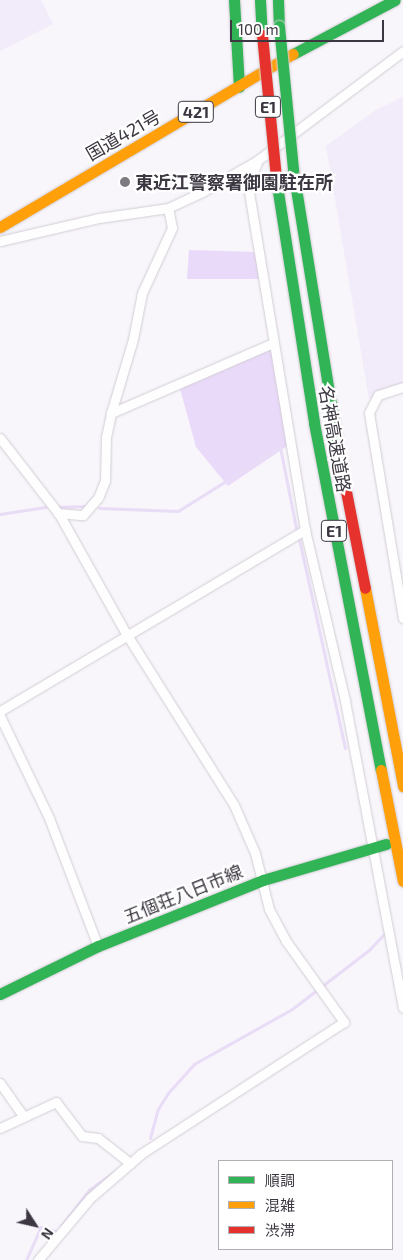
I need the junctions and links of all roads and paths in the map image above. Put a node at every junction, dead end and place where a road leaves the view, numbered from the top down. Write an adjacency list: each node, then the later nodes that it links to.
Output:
1 (234, 0): 6 (main road)
2 (260, 0): 25 (main road, 名神高速道路 / E1, bridge)
3 (278, 0): 21 (main road, 名神高速道路 / E1, bridge)
4 (395, 0): 6 (main road, 国道421号 / 421)
5 (403, 51): 7 (street)
6 (239, 87): 9 (main road, 国道421号 / 421)
7 (258, 160): 8 (street); 11 (street)
8 (168, 208): 10 (street); 13 (street)
9 (0, 228)
10 (0, 242)
11 (273, 342): 13 (street); 16 (street)
12 (403, 387): 17 (street)
13 (110, 413): 15 (street)
14 (0, 438): 15 (street)
15 (58, 513): 18 (street)
16 (305, 530): 18 (street); 23 (street)
17 (403, 618)
18 (126, 635): 19 (street); 24 (street)
19 (0, 711)
20 (0, 716): 26 (street)
21 (403, 786)
22 (386, 844): 23 (main road, 五個荘八日市線)
23 (372, 849): 24 (main road, 五個荘八日市線); 28 (street)
24 (264, 880): 26 (main road, 五個荘八日市線); 32 (street)
25 (403, 881)
26 (98, 946): 27 (main road, 五個荘八日市線)
27 (0, 994)
28 (403, 1008)
29 (0, 1083): 30 (street)
30 (22, 1115): 31 (street); 32 (street)
31 (0, 1128)
32 (130, 1163): 33 (street)
33 (38, 1260)

